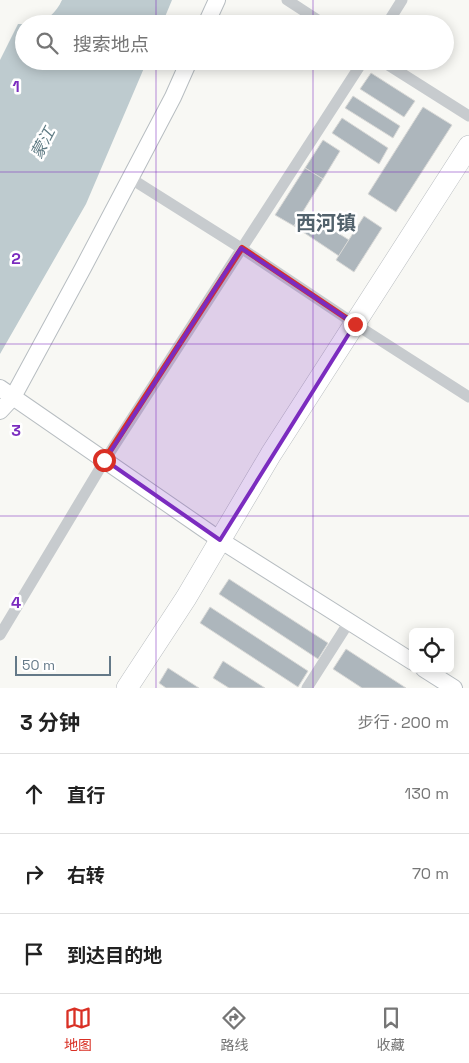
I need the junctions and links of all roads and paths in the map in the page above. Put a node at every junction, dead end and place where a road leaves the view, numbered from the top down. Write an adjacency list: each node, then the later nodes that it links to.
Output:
1 (217, 0): 4 (street)
2 (287, 0): 5 (street)
3 (402, 0): 6 (street)
4 (210, 15)
5 (310, 15)
6 (393, 15)
7 (185, 70): 12 (street)
8 (357, 70): 13 (street)
9 (396, 70): 10 (street)
10 (469, 116)
11 (469, 146): 14 (highway)
12 (130, 178): 13 (street); 15 (street)
13 (242, 248): 14 (street); 18 (street)
14 (355, 324): 16 (street); 19 (highway)
15 (5, 392): 17 (street); 18 (street)
16 (469, 397)
17 (0, 412)
18 (104, 460): 19 (street); 21 (street)
19 (220, 540): 20 (street); 24 (highway)
20 (349, 622): 22 (street); 25 (street)
21 (0, 634)
22 (409, 660)
23 (430, 673): 26 (street)
24 (127, 688)
25 (307, 688)
26 (454, 688)

